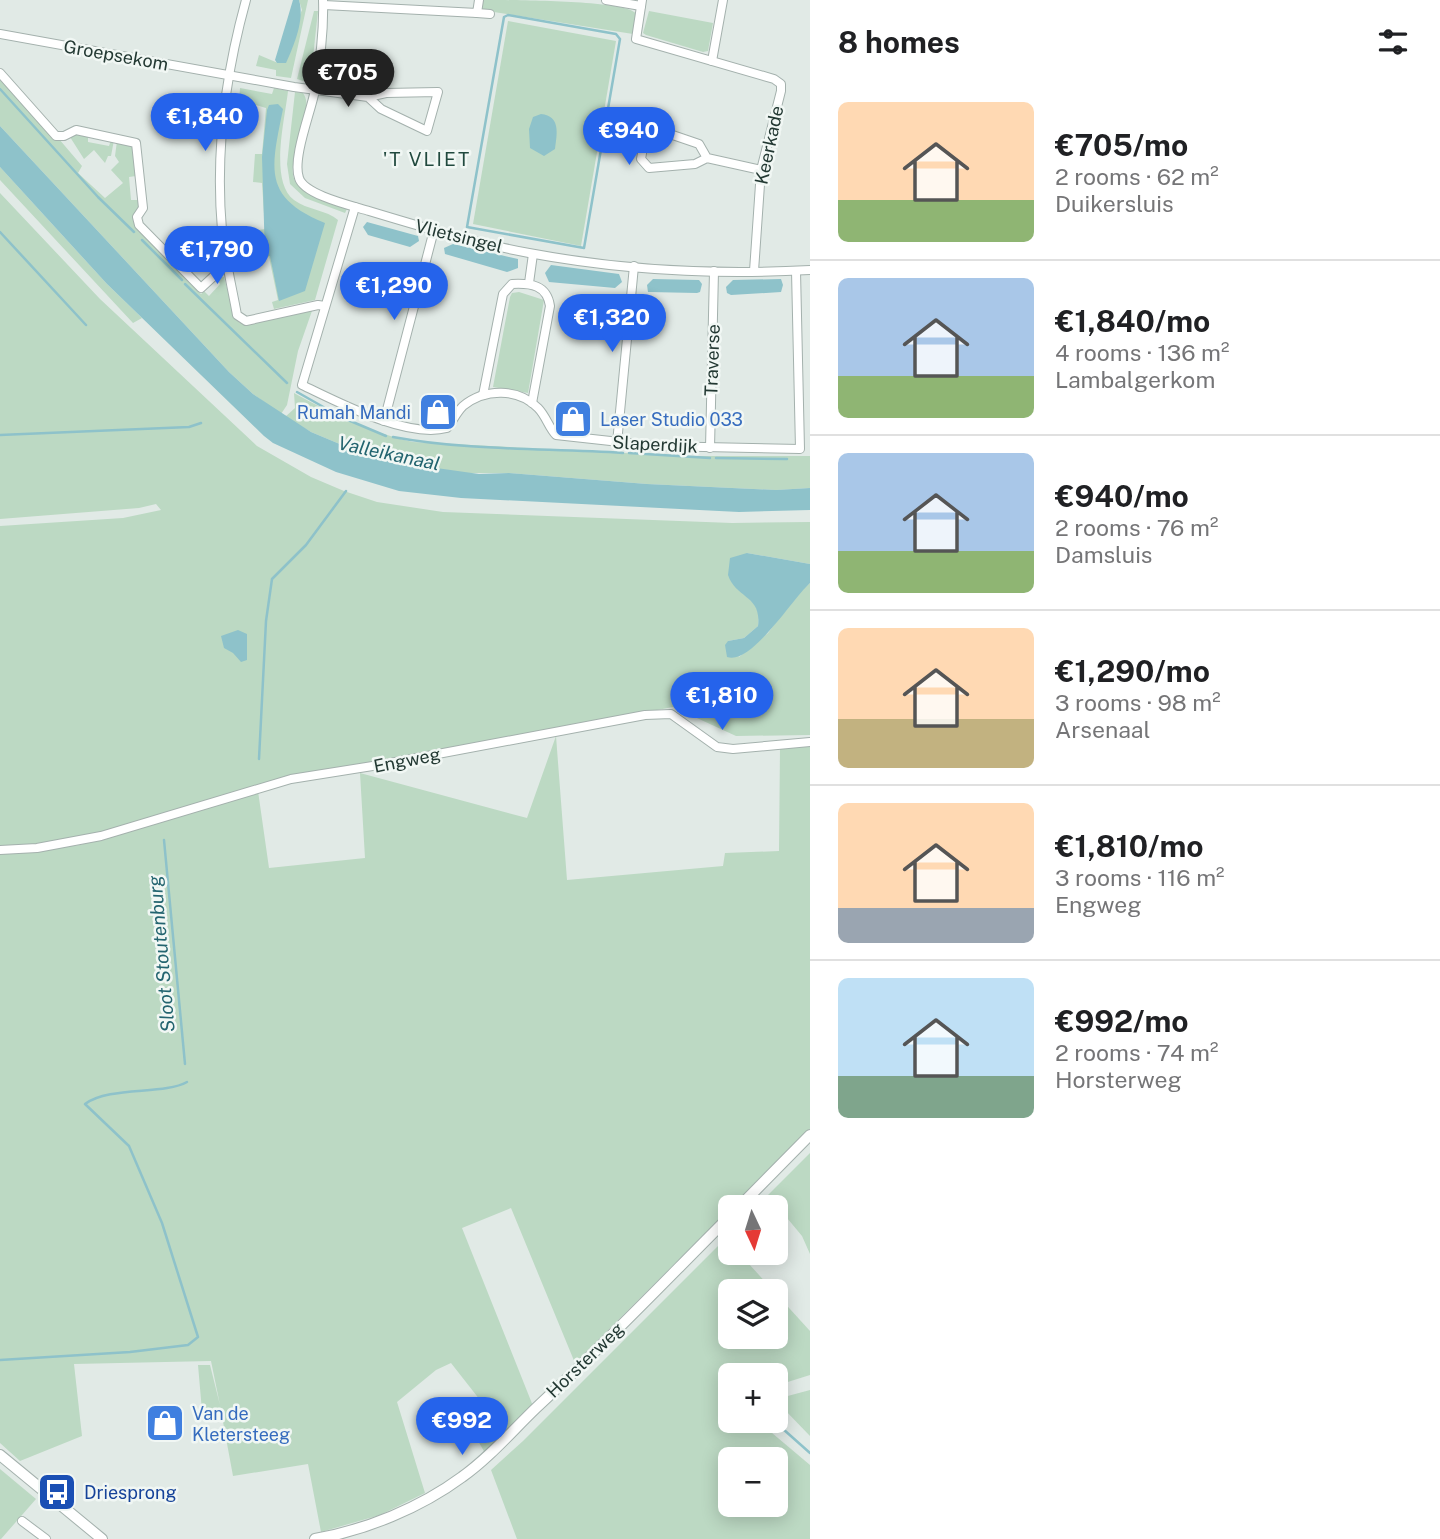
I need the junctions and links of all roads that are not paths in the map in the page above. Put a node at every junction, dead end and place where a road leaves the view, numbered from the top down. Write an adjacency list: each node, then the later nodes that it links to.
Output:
1 (246, 0): 13 (street)
2 (479, 0): 8 (street)
3 (606, 0): 6 (street)
4 (723, 0): 11 (street)
5 (323, 2): 7 (street); 14 (street, Vlietsingel)
6 (642, 3): 11 (street, Keerkade)
7 (399, 4): 8 (street)
8 (477, 13): 9 (street)
9 (490, 14)
10 (0, 34): 13 (street, Groepsekom)
11 (712, 61): 17 (street, Keerkade)
12 (0, 73): 21 (street)
13 (228, 74): 14 (street, Groepsekom); 21 (street)
14 (315, 89): 15 (street, Groepsekom); 18 (street, Vlietsingel)
15 (368, 97): 15 (street)
16 (707, 158): 16 (street); 17 (street)
17 (761, 170): 25 (street, Keerkade)
18 (355, 207): 19 (street, Vlietsingel); 28 (street)
19 (434, 230): 20 (street, Vlietsingel); 31 (street)
20 (533, 254): 22 (street, Vlietsingel); 27 (street)
21 (227, 264): 28 (street)
22 (634, 266): 24 (street, Vlietsingel); 32 (street)
23 (810, 270): 26 (street, Vlietsingel)
24 (714, 271): 25 (street, Vlietsingel); 33 (street, Traverse)
25 (754, 271): 26 (street, Vlietsingel)
26 (796, 271): 33 (street, Slaperdijk)
27 (529, 283): 29 (street); 30 (street)
28 (325, 306): 31 (street)
29 (483, 395): 30 (street); 31 (street)
30 (532, 403): 32 (street, Slaperdijk)
31 (384, 421)
32 (617, 443): 33 (street, Slaperdijk)
33 (710, 447)
34 (810, 742): 35 (street, Engweg)
35 (0, 850)
36 (810, 1135): 37 (street)
37 (751, 1195)
38 (718, 1228): 43 (street, Horsterweg)
39 (0, 1455): 41 (street)
40 (22, 1521): 42 (street)
41 (94, 1537)
42 (46, 1539)
43 (315, 1539)

